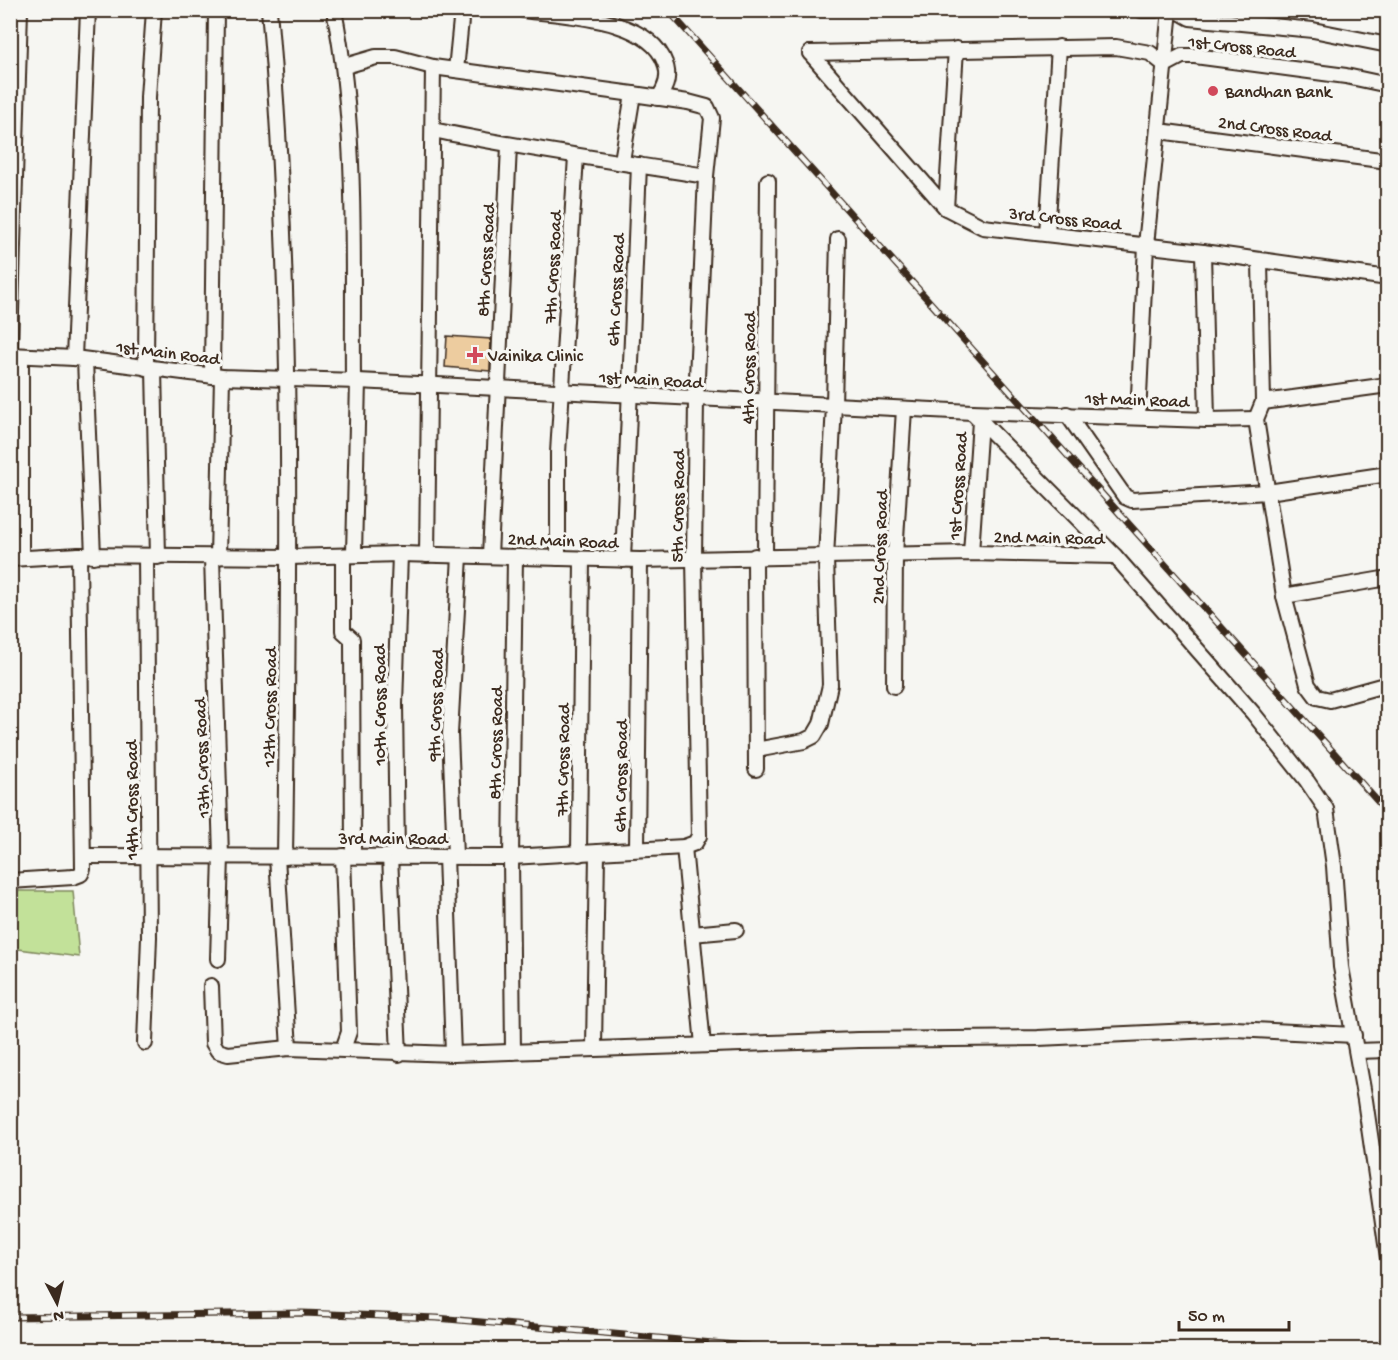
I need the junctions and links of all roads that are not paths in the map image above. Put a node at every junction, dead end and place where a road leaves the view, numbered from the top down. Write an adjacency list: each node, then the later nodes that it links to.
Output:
1 (20, 10): 38 (street)
2 (88, 10): 40 (street)
3 (154, 10): 41 (street, 14th Cross Road)
4 (216, 10): 42 (street, 13th Cross Road)
5 (269, 10): 43 (street, 12th Cross Road)
6 (334, 10): 16 (street)
7 (462, 10): 18 (street)
8 (524, 10): 21 (street)
9 (1142, 10): 10 (street)
10 (1168, 11): 11 (street); 15 (street)
11 (1388, 45)
12 (1059, 47): 13 (street, 1st Cross Road); 15 (street, 1st Cross Road); 32 (street)
13 (956, 49): 14 (street, 1st Cross Road); 31 (street)
14 (810, 53): 31 (street, 3rd Cross Road)
15 (1166, 61): 19 (street, 1st Cross Road); 23 (street)
16 (345, 66): 17 (street); 44 (street)
17 (433, 67): 18 (street); 22 (street)
18 (456, 70): 20 (street)
19 (1388, 85)
20 (633, 94): 21 (street); 26 (street)
21 (658, 98): 29 (street, 5th Cross Road)
22 (433, 130): 24 (street); 45 (street)
23 (1159, 131): 27 (street, 2nd Cross Road); 34 (street)
24 (509, 146): 25 (street); 47 (street, 8th Cross Road)
25 (576, 156): 26 (street); 48 (street, 7th Cross Road)
26 (622, 161): 28 (street)
27 (1388, 161)
28 (639, 165): 29 (street); 49 (street, 6th Cross Road)
29 (706, 176): 50 (street, 5th Cross Road)
30 (768, 181): 51 (street, 4th Cross Road)
31 (946, 208): 32 (street, 3rd Cross Road)
32 (1047, 234): 34 (street, 3rd Cross Road)
33 (837, 239): 53 (street)
34 (1146, 245): 35 (street, 3rd Cross Road); 57 (street)
35 (1203, 252): 36 (street, 3rd Cross Road); 59 (street)
36 (1260, 262): 37 (street, 3rd Cross Road); 52 (street)
37 (1388, 278)
38 (10, 346)
39 (16, 355): 40 (street, 1st Main Road); 79 (street)
40 (79, 359): 41 (street, 1st Main Road); 64 (street)
41 (150, 368): 42 (street, 1st Main Road); 72 (street, 14th Cross Road)
42 (217, 376): 43 (street, 1st Main Road); 73 (street, 13th Cross Road)
43 (286, 378): 44 (street, 1st Main Road); 74 (street, 12th Cross Road)
44 (356, 381): 45 (street, 1st Main Road); 65 (street)
45 (430, 385): 47 (street, 1st Main Road); 66 (street)
46 (1388, 385): 52 (street)
47 (496, 389): 48 (street, 1st Main Road); 69 (street, 8th Cross Road)
48 (564, 393): 49 (street, 1st Main Road); 76 (street, 7th Cross Road)
49 (628, 396): 50 (street, 1st Main Road); 81 (street, 6th Cross Road)
50 (696, 400): 51 (street, 1st Main Road); 77 (street, 5th Cross Road)
51 (765, 402): 53 (street, 1st Main Road); 70 (street, 4th Cross Road)
52 (1263, 402): 58 (street)
53 (834, 405): 54 (street, 1st Main Road); 78 (street)
54 (904, 409): 56 (street, 1st Main Road); 67 (street, 2nd Cross Road)
55 (1067, 414): 56 (street, 1st Main Road); 57 (street, 1st Main Road); 61 (street)
56 (976, 417): 62 (street, 1st Cross Road); 71 (street)
57 (1138, 417): 59 (street, 1st Main Road)
58 (1256, 418): 59 (street, 1st Main Road); 61 (street)
59 (1207, 420)
60 (1388, 474): 61 (street)
61 (1268, 492): 84 (street)
62 (971, 553): 67 (street, 2nd Main Road); 71 (street, 2nd Main Road)
63 (399, 554): 65 (street, 2nd Main Road); 66 (street, 2nd Main Road); 96 (street, 10th Cross Road)
64 (86, 555): 72 (street, 2nd Main Road); 79 (street, 2nd Main Road); 93 (street)
65 (349, 555): 74 (street, 2nd Main Road); 95 (street)
66 (427, 555): 68 (street, 2nd Main Road)
67 (895, 555): 78 (street, 2nd Main Road); 86 (street, 2nd Cross Road)
68 (460, 556): 69 (street, 2nd Main Road); 97 (street, 9th Cross Road)
69 (490, 556): 75 (street, 2nd Main Road)
70 (760, 556): 77 (street, 2nd Main Road); 78 (street, 2nd Main Road); 87 (street, 4th Cross Road)
71 (1115, 556): 106 (street)
72 (152, 557): 73 (street, 2nd Main Road); 98 (street, 14th Cross Road)
73 (215, 557): 74 (street, 2nd Main Road); 94 (street, 13th Cross Road)
74 (289, 557): 99 (street, 12th Cross Road)
75 (515, 557): 76 (street, 2nd Main Road); 100 (street, 8th Cross Road)
76 (558, 558): 80 (street, 2nd Main Road)
77 (694, 558): 82 (street, 2nd Main Road); 89 (street, 5th Cross Road)
78 (826, 558): 87 (street)
79 (16, 559)
80 (582, 559): 81 (street, 2nd Main Road); 92 (street, 7th Cross Road)
81 (623, 560): 82 (street, 2nd Main Road)
82 (640, 560): 90 (street, 6th Cross Road)
83 (1388, 578): 84 (street)
84 (1284, 596): 85 (street)
85 (1388, 684)
86 (894, 686)
87 (756, 750): 88 (street, 4th Cross Road)
88 (756, 769)
89 (684, 847): 90 (street, 3rd Main Road); 103 (street)
90 (637, 849): 91 (street, 3rd Main Road)
91 (597, 853): 92 (street, 3rd Main Road); 110 (street)
92 (579, 854): 100 (street, 3rd Main Road)
93 (83, 856): 98 (street, 3rd Main Road); 101 (street)
94 (221, 856): 98 (street, 3rd Main Road); 99 (street, 3rd Main Road); 104 (street, 13th Cross Road)
95 (348, 856): 96 (street, 3rd Main Road); 99 (street, 3rd Main Road); 111 (street)
96 (394, 856): 97 (street, 3rd Main Road); 115 (street, 10th Cross Road)
97 (451, 856): 100 (street, 3rd Main Road); 116 (street, 9th Cross Road)
98 (149, 857): 107 (street, 14th Cross Road)
99 (281, 857): 109 (street, 12th Cross Road)
100 (512, 857): 114 (street, 8th Cross Road)
101 (10, 881)
102 (736, 930): 103 (street)
103 (692, 934): 108 (street)
104 (218, 959)
105 (211, 987): 109 (street)
106 (1354, 1035): 108 (street); 113 (street)
107 (145, 1043)
108 (703, 1045): 110 (street)
109 (289, 1048): 111 (street)
110 (594, 1048): 114 (street)
111 (343, 1049): 115 (street)
112 (1388, 1050): 113 (street)
113 (1357, 1051): 117 (street)
114 (513, 1052): 116 (street)
115 (399, 1054): 116 (street)
116 (453, 1054)
117 (1386, 1239): 118 (street)
118 (1388, 1258)
119 (1388, 1343): 120 (street)
120 (1386, 1350)

